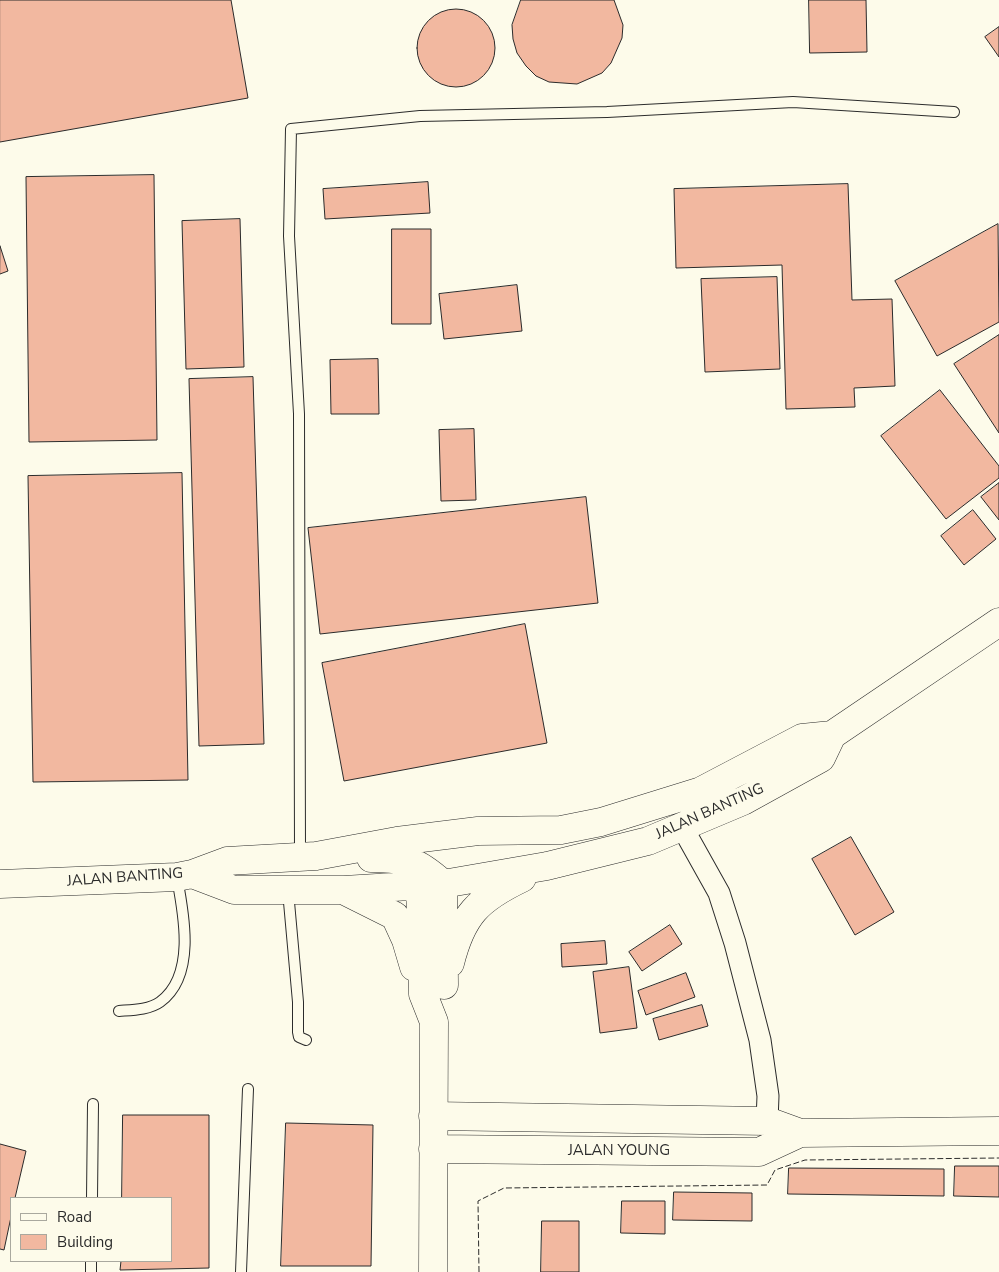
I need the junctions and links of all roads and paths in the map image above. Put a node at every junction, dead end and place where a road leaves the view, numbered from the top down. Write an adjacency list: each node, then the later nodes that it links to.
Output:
1 (954, 112): 6 (lane)
2 (999, 622): 3 (main road)
3 (832, 735): 4 (main road, JALAN BANTING); 5 (main road)
4 (682, 825): 7 (main road, JALAN BANTING); 19 (street)
5 (561, 830): 6 (main road, JALAN BANTING); 9 (main road)
6 (308, 856): 8 (main road, JALAN BANTING); 9 (main road)
7 (547, 866): 9 (main road); 13 (main road)
8 (185, 876): 10 (main road, JALAN BANTING); 11 (main road); 14 (lane)
9 (431, 880): 12 (main road); 13 (main road)
10 (0, 884)
11 (288, 890): 12 (main road); 15 (lane)
12 (344, 890): 13 (main road)
13 (433, 990): 18 (main road)
14 (118, 1011)
15 (306, 1040)
16 (248, 1089): 24 (lane)
17 (93, 1104): 23 (lane)
18 (433, 1116): 19 (main road, JALAN YOUNG); 22 (main road)
19 (767, 1121): 21 (main road, JALAN YOUNG)
20 (999, 1131): 21 (main road, JALAN YOUNG)
21 (800, 1133): 22 (main road, JALAN YOUNG)
22 (433, 1149): 25 (main road)
23 (92, 1197)
24 (241, 1272)
25 (433, 1272)

